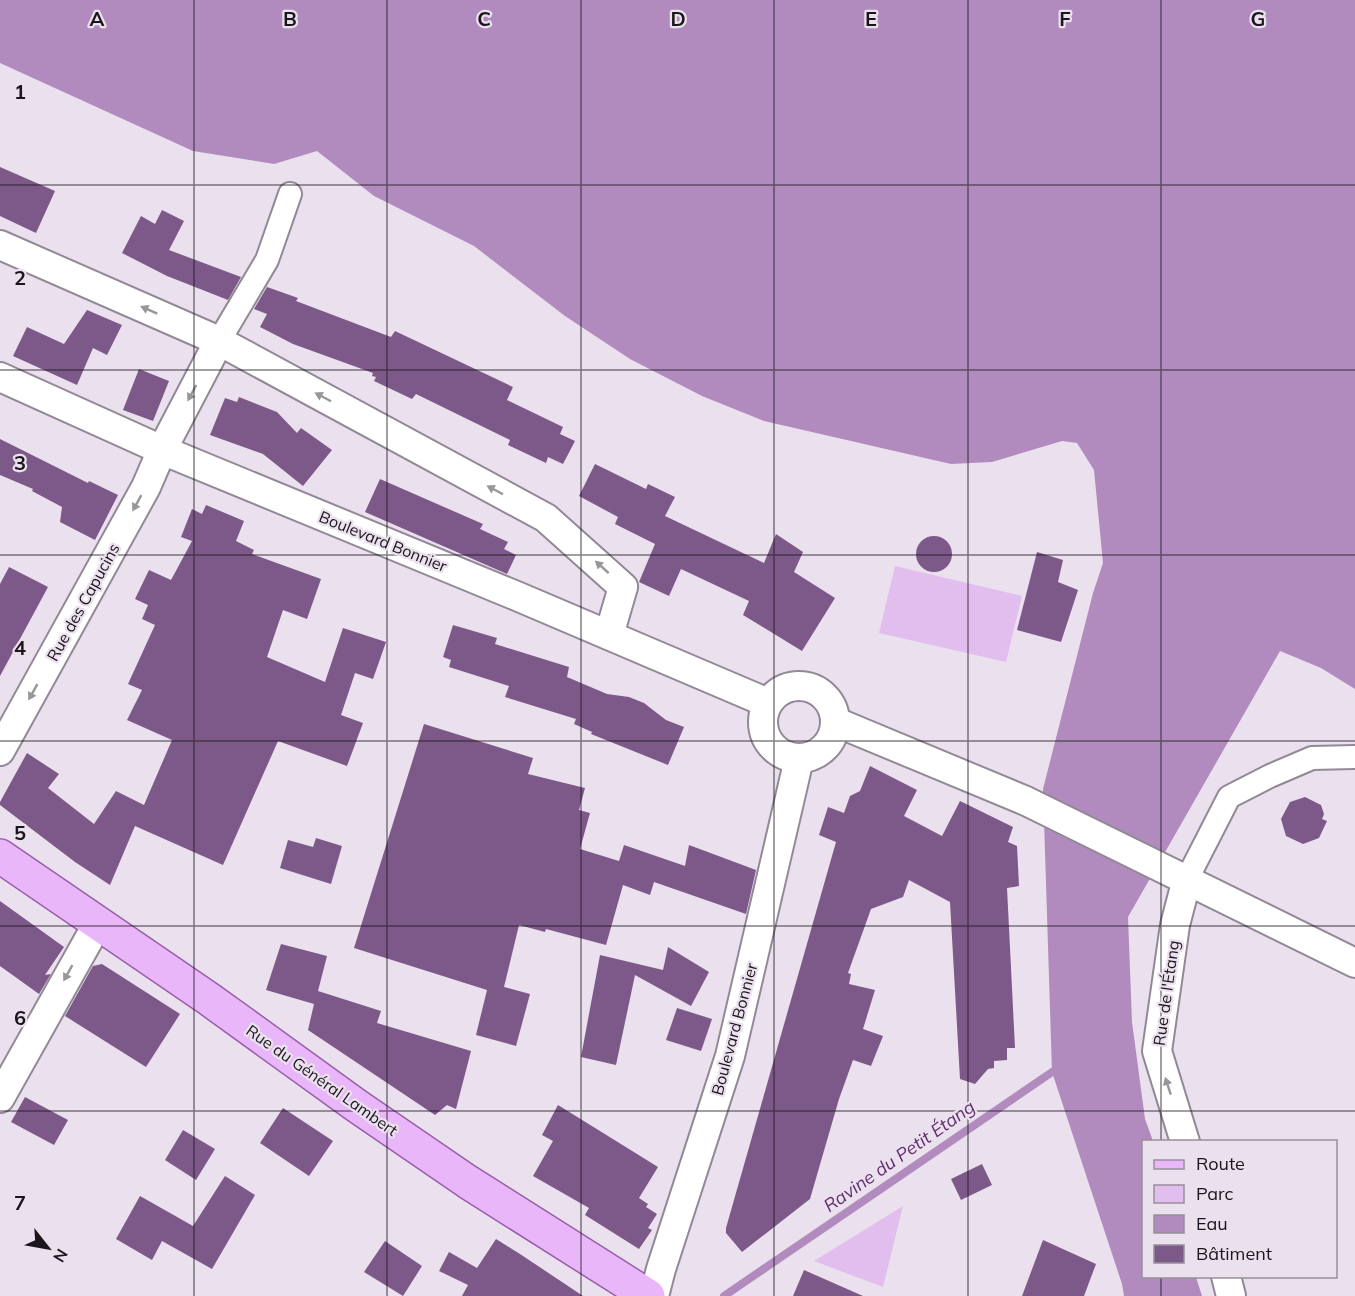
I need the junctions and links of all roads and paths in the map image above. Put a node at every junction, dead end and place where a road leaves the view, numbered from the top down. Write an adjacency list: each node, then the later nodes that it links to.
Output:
1 (290, 194): 3 (street)
2 (0, 245): 3 (street, one-way to 2)
3 (219, 341): 5 (street, Rue des Capucins, one-way to 5); 6 (street, one-way to 3)
4 (0, 377): 5 (street, Boulevard Bonnier)
5 (162, 450): 6 (street, Boulevard Bonnier); 9 (street, Rue des Capucins, one-way to 9)
6 (609, 635): 7 (street, Boulevard Bonnier)
7 (768, 703): 8 (street); 11 (street)
8 (836, 722): 11 (street); 13 (street)
9 (0, 752)
10 (1355, 757): 13 (street)
11 (798, 759): 20 (street, Boulevard Bonnier)
12 (0, 856): 14 (main road, Rue du Général Lambert)
13 (1177, 874): 15 (street); 17 (street, Rue de l'Étang, one-way to 13)
14 (98, 923): 16 (street, one-way to 16); 19 (main road, Rue du Général Lambert)
15 (1355, 963)
16 (0, 1098)
17 (1184, 1140)
18 (1226, 1278): 21 (street)
19 (648, 1296)
20 (654, 1296)
21 (1231, 1296)

